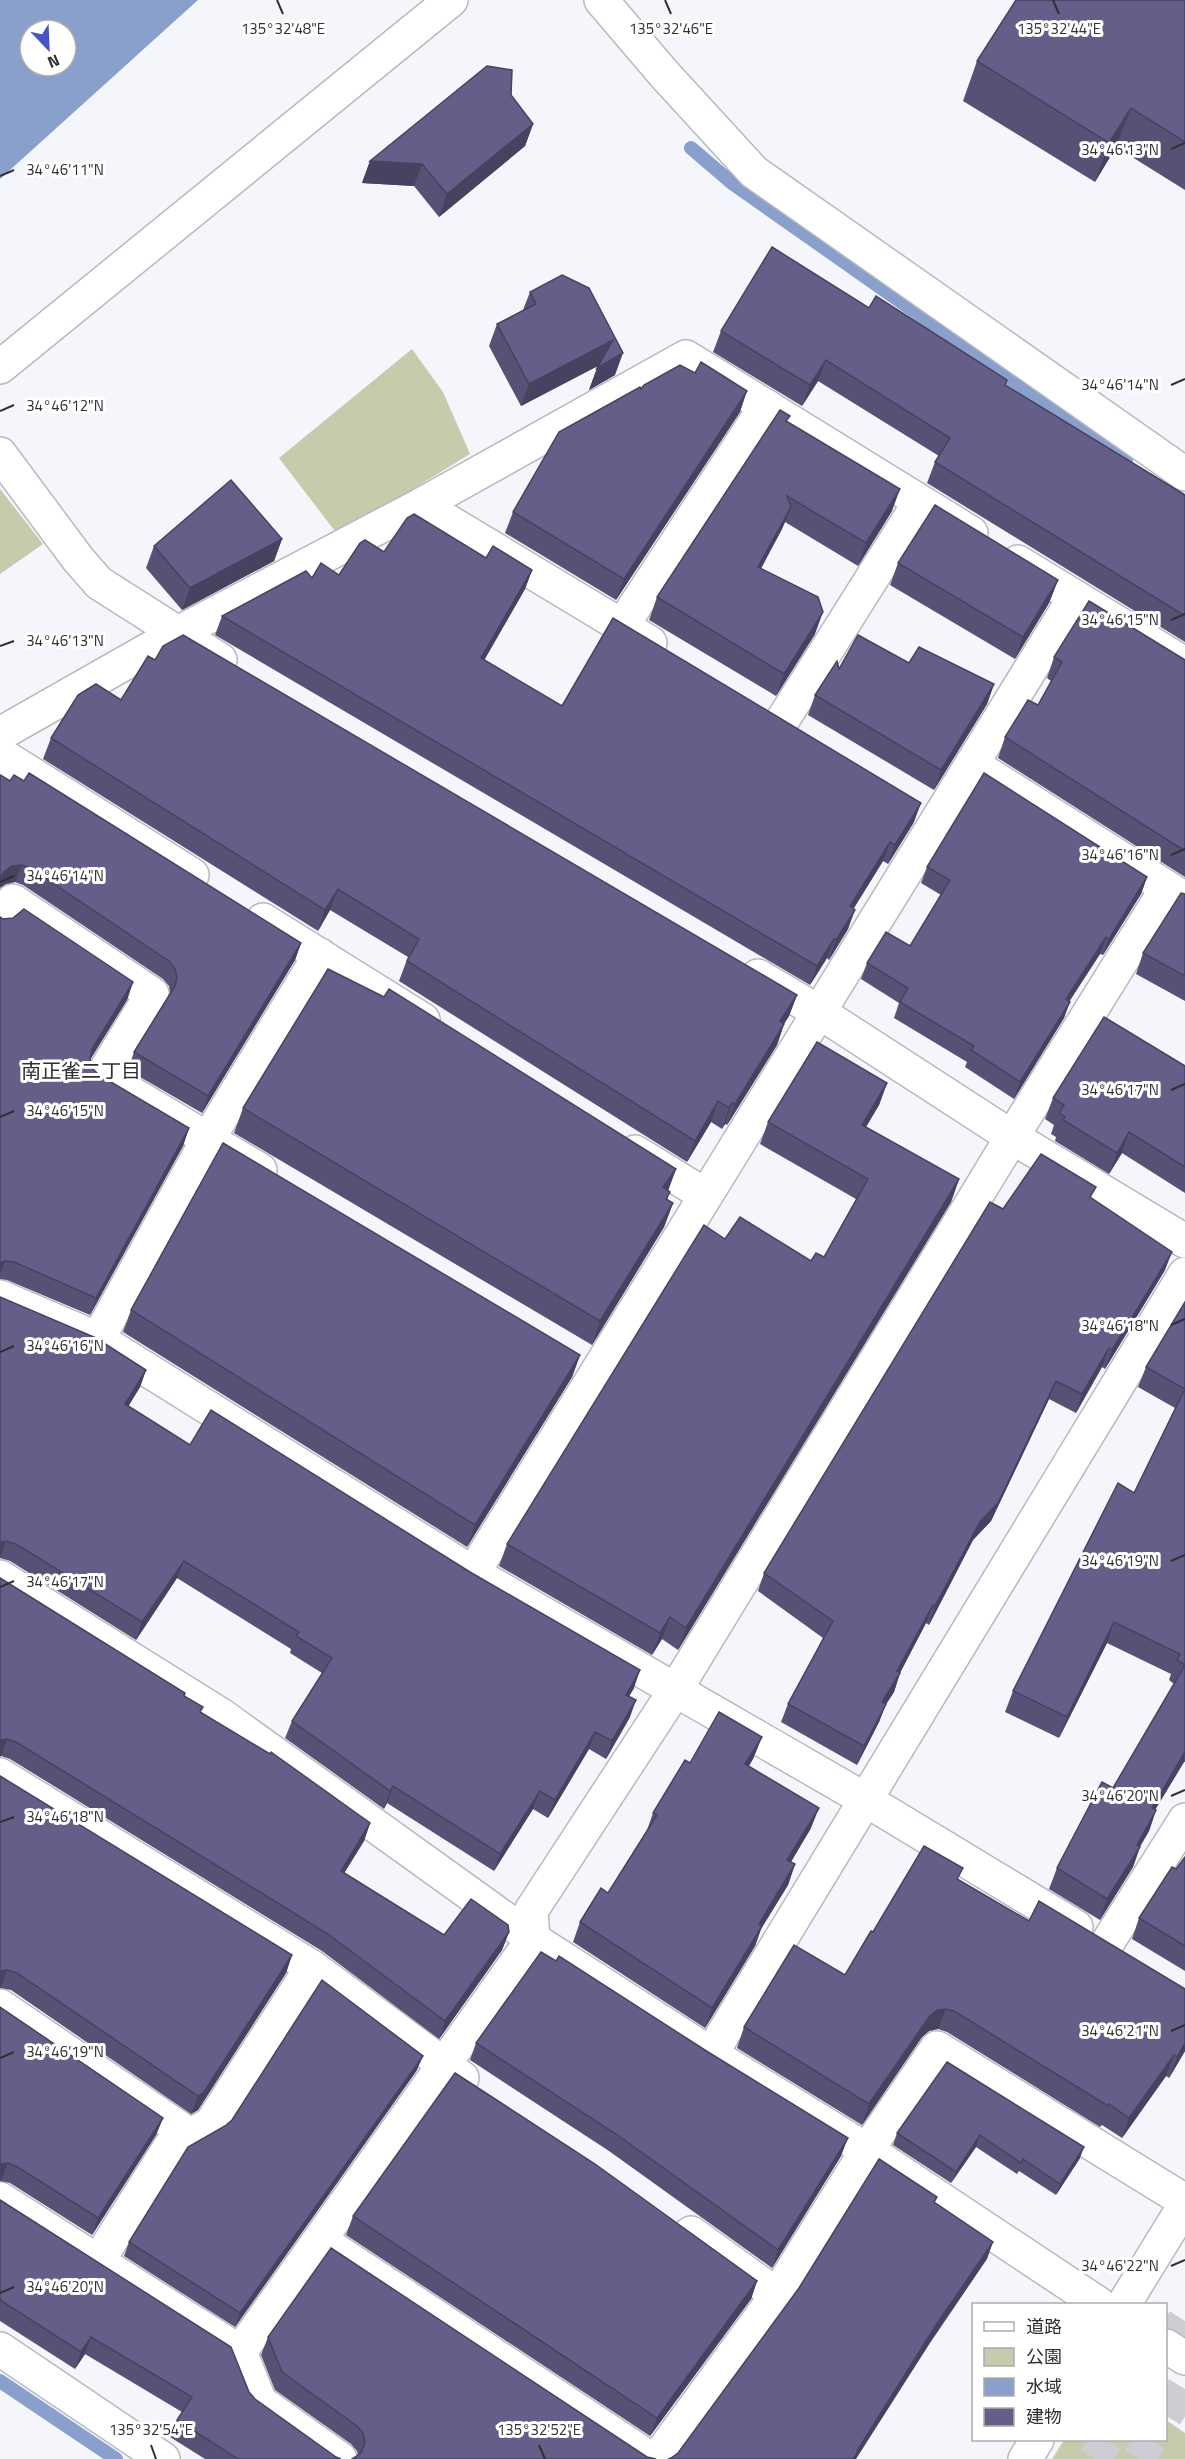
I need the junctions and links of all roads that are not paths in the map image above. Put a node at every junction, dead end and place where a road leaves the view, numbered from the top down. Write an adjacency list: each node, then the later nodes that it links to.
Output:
1 (451, 0): 3 (street)
2 (601, 0): 6 (street)
3 (0, 367)
4 (766, 406): 7 (street); 8 (street); 10 (street)
5 (0, 454): 11 (street)
6 (1185, 474)
7 (920, 502): 9 (street); 16 (street)
8 (421, 505): 10 (street); 11 (street)
9 (1075, 597): 13 (street); 20 (street)
10 (622, 626): 12 (street)
11 (176, 634): 14 (street); 17 (street)
12 (672, 656)
13 (1185, 664)
14 (247, 676)
15 (752, 704): 16 (street)
16 (782, 721): 18 (street)
17 (0, 734)
18 (811, 739)
19 (0, 754): 25 (street)
20 (972, 764): 22 (street); 23 (street)
21 (911, 798): 22 (street)
22 (940, 816): 27 (street)
23 (1176, 893): 29 (street)
24 (0, 918): 31 (street)
25 (320, 955): 28 (street); 31 (street)
26 (737, 964): 27 (street)
27 (819, 1012): 29 (street); 33 (street)
28 (452, 1037)
29 (1012, 1137): 34 (street); 40 (street)
30 (614, 1138): 33 (street)
31 (208, 1139): 32 (street); 37 (street)
32 (290, 1188)
33 (705, 1195): 38 (street)
34 (1185, 1241)
35 (1185, 1274): 42 (street)
36 (0, 1297): 37 (street)
37 (98, 1339): 38 (street)
38 (473, 1573): 40 (street)
39 (0, 1577): 44 (street)
40 (676, 1689): 42 (street); 44 (street)
41 (0, 1775): 47 (street)
42 (866, 1800): 45 (street); 49 (street)
43 (1185, 1820): 45 (street)
44 (533, 1939): 49 (street); 50 (street)
45 (1106, 1945): 46 (street)
46 (1136, 1963)
47 (312, 1966): 50 (street); 52 (street)
48 (0, 2007): 52 (street)
49 (711, 2054): 53 (street)
50 (444, 2066): 51 (street); 58 (street)
51 (483, 2091)
52 (190, 2136): 59 (street)
53 (867, 2150): 55 (street); 60 (street); 61 (street)
54 (0, 2199): 59 (street)
55 (1185, 2201)
56 (1185, 2205): 62 (street)
57 (666, 2216): 60 (street)
58 (320, 2240): 65 (street); 70 (street)
59 (98, 2261): 65 (street)
60 (777, 2295): 71 (street)
61 (1097, 2303)
62 (1125, 2303)
63 (1167, 2347): 66 (street)
64 (0, 2349): 68 (street)
65 (240, 2352): 69 (street)
66 (1185, 2358)
67 (1036, 2441): 72 (street)
68 (163, 2459)
69 (340, 2459)
70 (651, 2459)
71 (657, 2459)
72 (1025, 2459)

